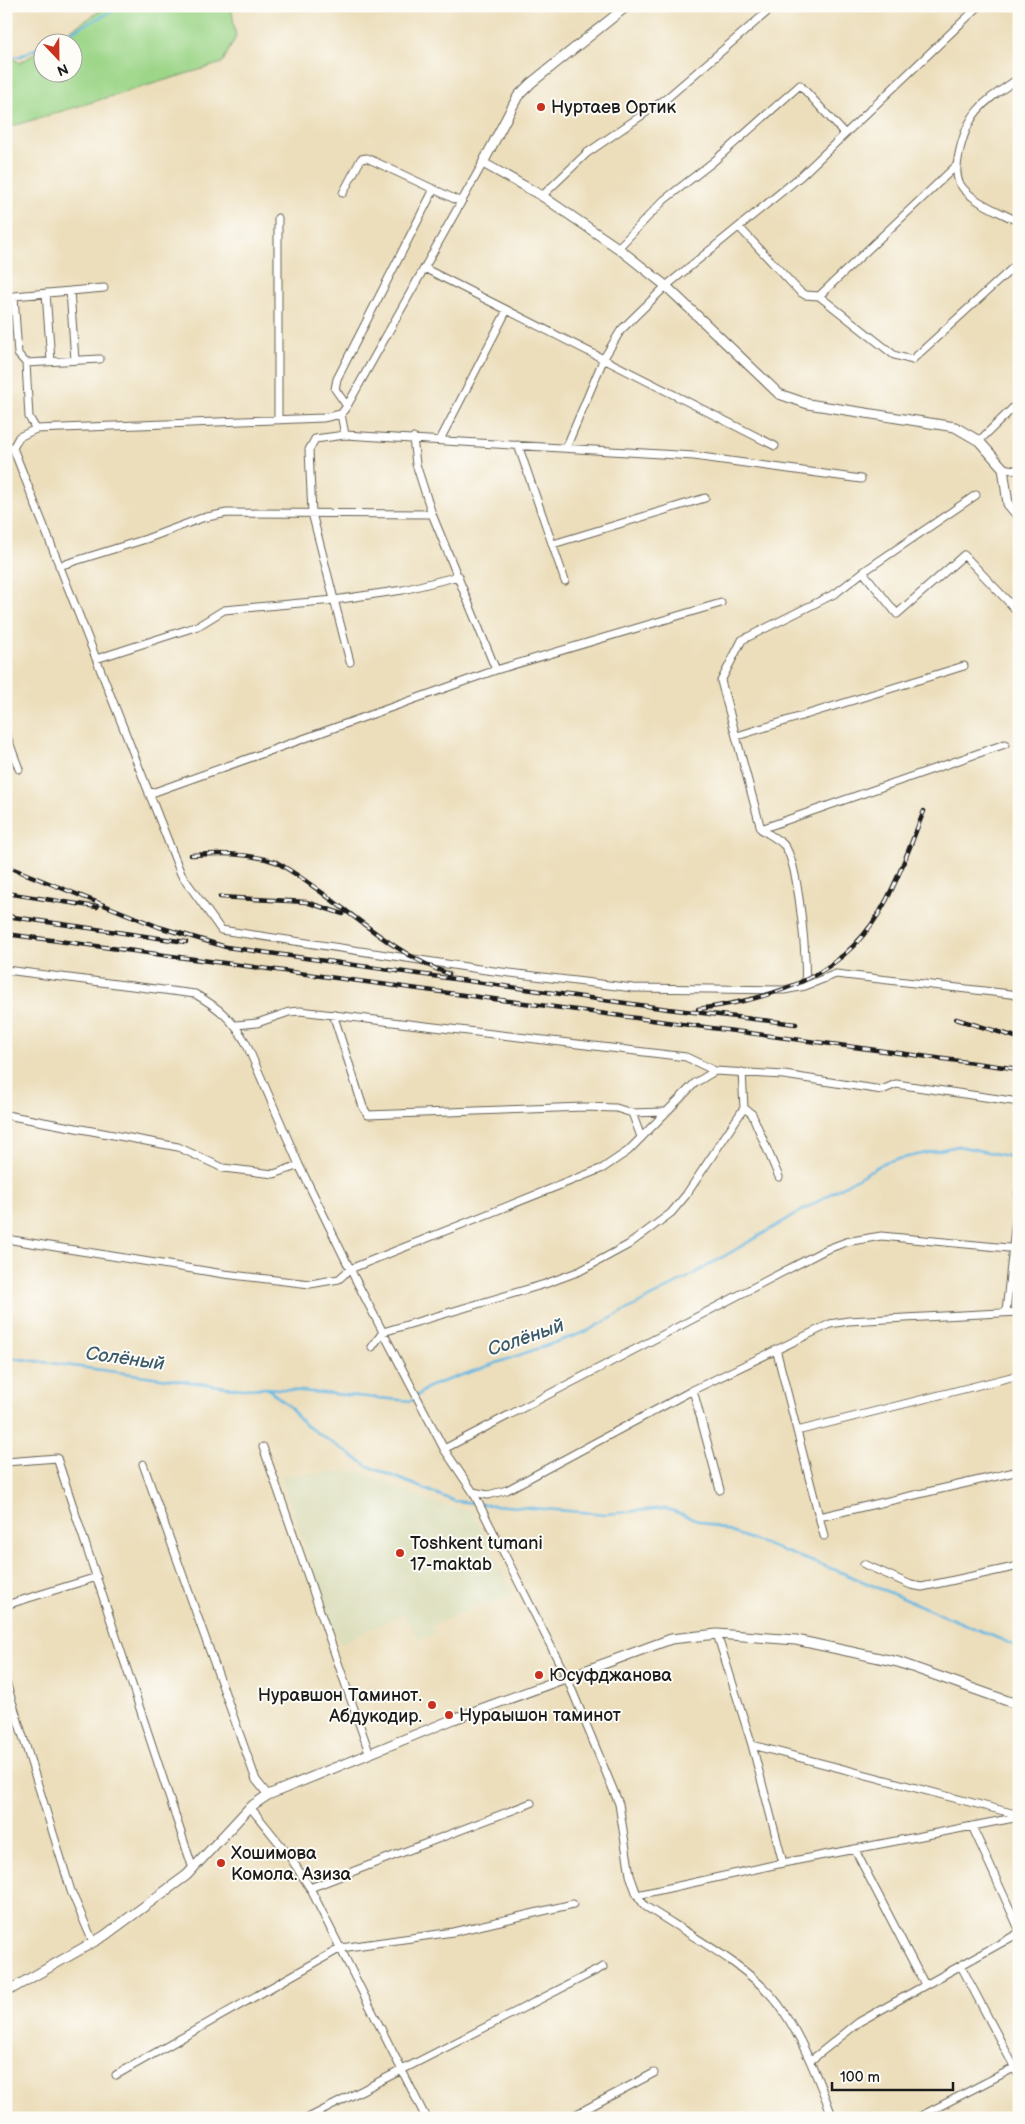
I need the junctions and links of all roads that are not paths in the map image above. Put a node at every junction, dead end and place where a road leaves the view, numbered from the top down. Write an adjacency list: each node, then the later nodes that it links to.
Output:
1 (627, 6): 6 (street)
2 (979, 6): 5 (street)
3 (770, 7): 10 (street)
4 (1019, 78): 7 (street)
5 (845, 134): 14 (street); 15 (street)
6 (483, 163): 10 (street); 11 (street)
7 (956, 166): 13 (street); 22 (street)
8 (434, 189): 9 (street); 11 (street); 30 (street)
9 (343, 193)
10 (542, 196): 15 (street)
11 (461, 202): 17 (street)
12 (278, 218): 32 (street)
13 (1019, 222)
14 (739, 227): 18 (street); 22 (street)
15 (618, 248): 18 (street)
16 (1019, 262): 22 (street)
17 (424, 268): 23 (street); 30 (street)
18 (666, 286): 24 (street); 37 (street)
19 (104, 288): 20 (street)
20 (70, 291): 21 (street); 26 (street)
21 (46, 293): 27 (street); 28 (street)
22 (819, 296)
23 (508, 310): 24 (street); 36 (street)
24 (604, 358): 39 (street); 41 (street)
25 (100, 359): 26 (street)
26 (75, 360): 27 (street)
27 (51, 361): 28 (street)
28 (26, 363): 33 (street)
29 (1019, 402): 37 (street)
30 (347, 406): 31 (street)
31 (341, 414): 32 (street); 34 (street)
32 (278, 419): 33 (street)
33 (36, 429): 40 (street)
34 (345, 435): 35 (street); 47 (street)
35 (413, 438): 36 (street); 48 (street)
36 (440, 440): 38 (street)
37 (979, 441): 42 (street)
38 (518, 445): 41 (street); 50 (street)
39 (775, 446)
40 (10, 448): 51 (street)
41 (566, 448): 44 (street)
42 (1003, 468): 43 (street); 49 (street)
43 (1019, 471)
44 (861, 478)
45 (976, 495): 52 (street)
46 (705, 498): 50 (street)
47 (312, 513): 48 (street); 51 (street); 55 (street)
48 (432, 514): 53 (street)
49 (1019, 517)
50 (553, 544): 54 (street)
51 (59, 566): 58 (street)
52 (863, 572): 57 (street); 63 (street)
53 (459, 576): 55 (street); 61 (street)
54 (565, 582)
55 (334, 600): 58 (street); 59 (street)
56 (721, 603): 61 (street)
57 (1019, 613)
58 (96, 659): 66 (street)
59 (350, 662)
60 (964, 666): 63 (street)
61 (496, 670): 66 (street)
62 (6, 734): 65 (street)
63 (737, 736): 67 (street)
64 (1006, 744): 67 (street)
65 (19, 769)
66 (149, 794): 69 (street)
67 (761, 830): 69 (street)
68 (6, 970): 72 (street)
69 (805, 986): 70 (street)
70 (1019, 995)
71 (333, 1014): 72 (street); 73 (street); 78 (street)
72 (236, 1025): 81 (street)
73 (715, 1071): 74 (street); 77 (street)
74 (742, 1072): 75 (street); 76 (street)
75 (1019, 1102)
76 (744, 1108): 82 (street); 89 (street)
77 (664, 1112): 78 (street); 80 (street)
78 (632, 1113): 80 (street)
79 (6, 1115): 81 (street)
80 (641, 1137): 86 (street)
81 (299, 1165): 86 (street)
82 (779, 1178)
83 (1019, 1190): 85 (street)
84 (6, 1239): 86 (street)
85 (1015, 1248): 87 (street); 96 (street)
86 (350, 1269): 89 (street)
87 (1006, 1312): 88 (street); 91 (street)
88 (1019, 1312)
89 (383, 1332): 90 (street); 96 (street)
90 (372, 1347)
91 (776, 1349): 93 (street); 94 (street)
92 (1019, 1375): 94 (street)
93 (693, 1390): 100 (street); 101 (street)
94 (797, 1431): 102 (street)
95 (263, 1447): 113 (street)
96 (444, 1449): 101 (street)
97 (6, 1462): 106 (street)
98 (143, 1464): 114 (street)
99 (1019, 1471): 102 (street)
100 (720, 1490)
101 (475, 1495): 109 (street)
102 (819, 1517): 103 (street)
103 (824, 1536)
104 (864, 1564): 105 (street)
105 (1019, 1566)
106 (97, 1577): 107 (street); 121 (street)
107 (6, 1605)
108 (717, 1634): 109 (street); 111 (street); 112 (street)
109 (567, 1678): 113 (street); 123 (street)
110 (6, 1682): 126 (street)
111 (1019, 1705)
112 (752, 1745): 117 (street); 120 (street)
113 (369, 1752): 114 (street)
114 (268, 1795): 116 (street)
115 (531, 1803): 122 (street)
116 (250, 1807): 121 (street); 122 (street)
117 (1019, 1816): 118 (street)
118 (972, 1826): 119 (street); 125 (street)
119 (855, 1850): 120 (street); 130 (street)
120 (783, 1863): 123 (street)
121 (193, 1869): 126 (street)
122 (310, 1888): 127 (street)
123 (637, 1895): 132 (street)
124 (573, 1904): 127 (street)
125 (1019, 1931): 128 (street)
126 (93, 1942): 131 (street)
127 (341, 1948): 134 (street); 136 (street)
128 (961, 1966): 130 (street); 133 (street)
129 (603, 1968): 134 (street)
130 (925, 1985): 132 (street)
131 (6, 1992)
132 (810, 2061): 141 (street)
133 (1014, 2068): 137 (street); 142 (street)
134 (402, 2071): 138 (street); 139 (street)
135 (654, 2073): 140 (street)
136 (116, 2075)
137 (1019, 2076)
138 (308, 2118)
139 (426, 2118)
140 (569, 2118)
141 (834, 2118)
142 (917, 2118)

